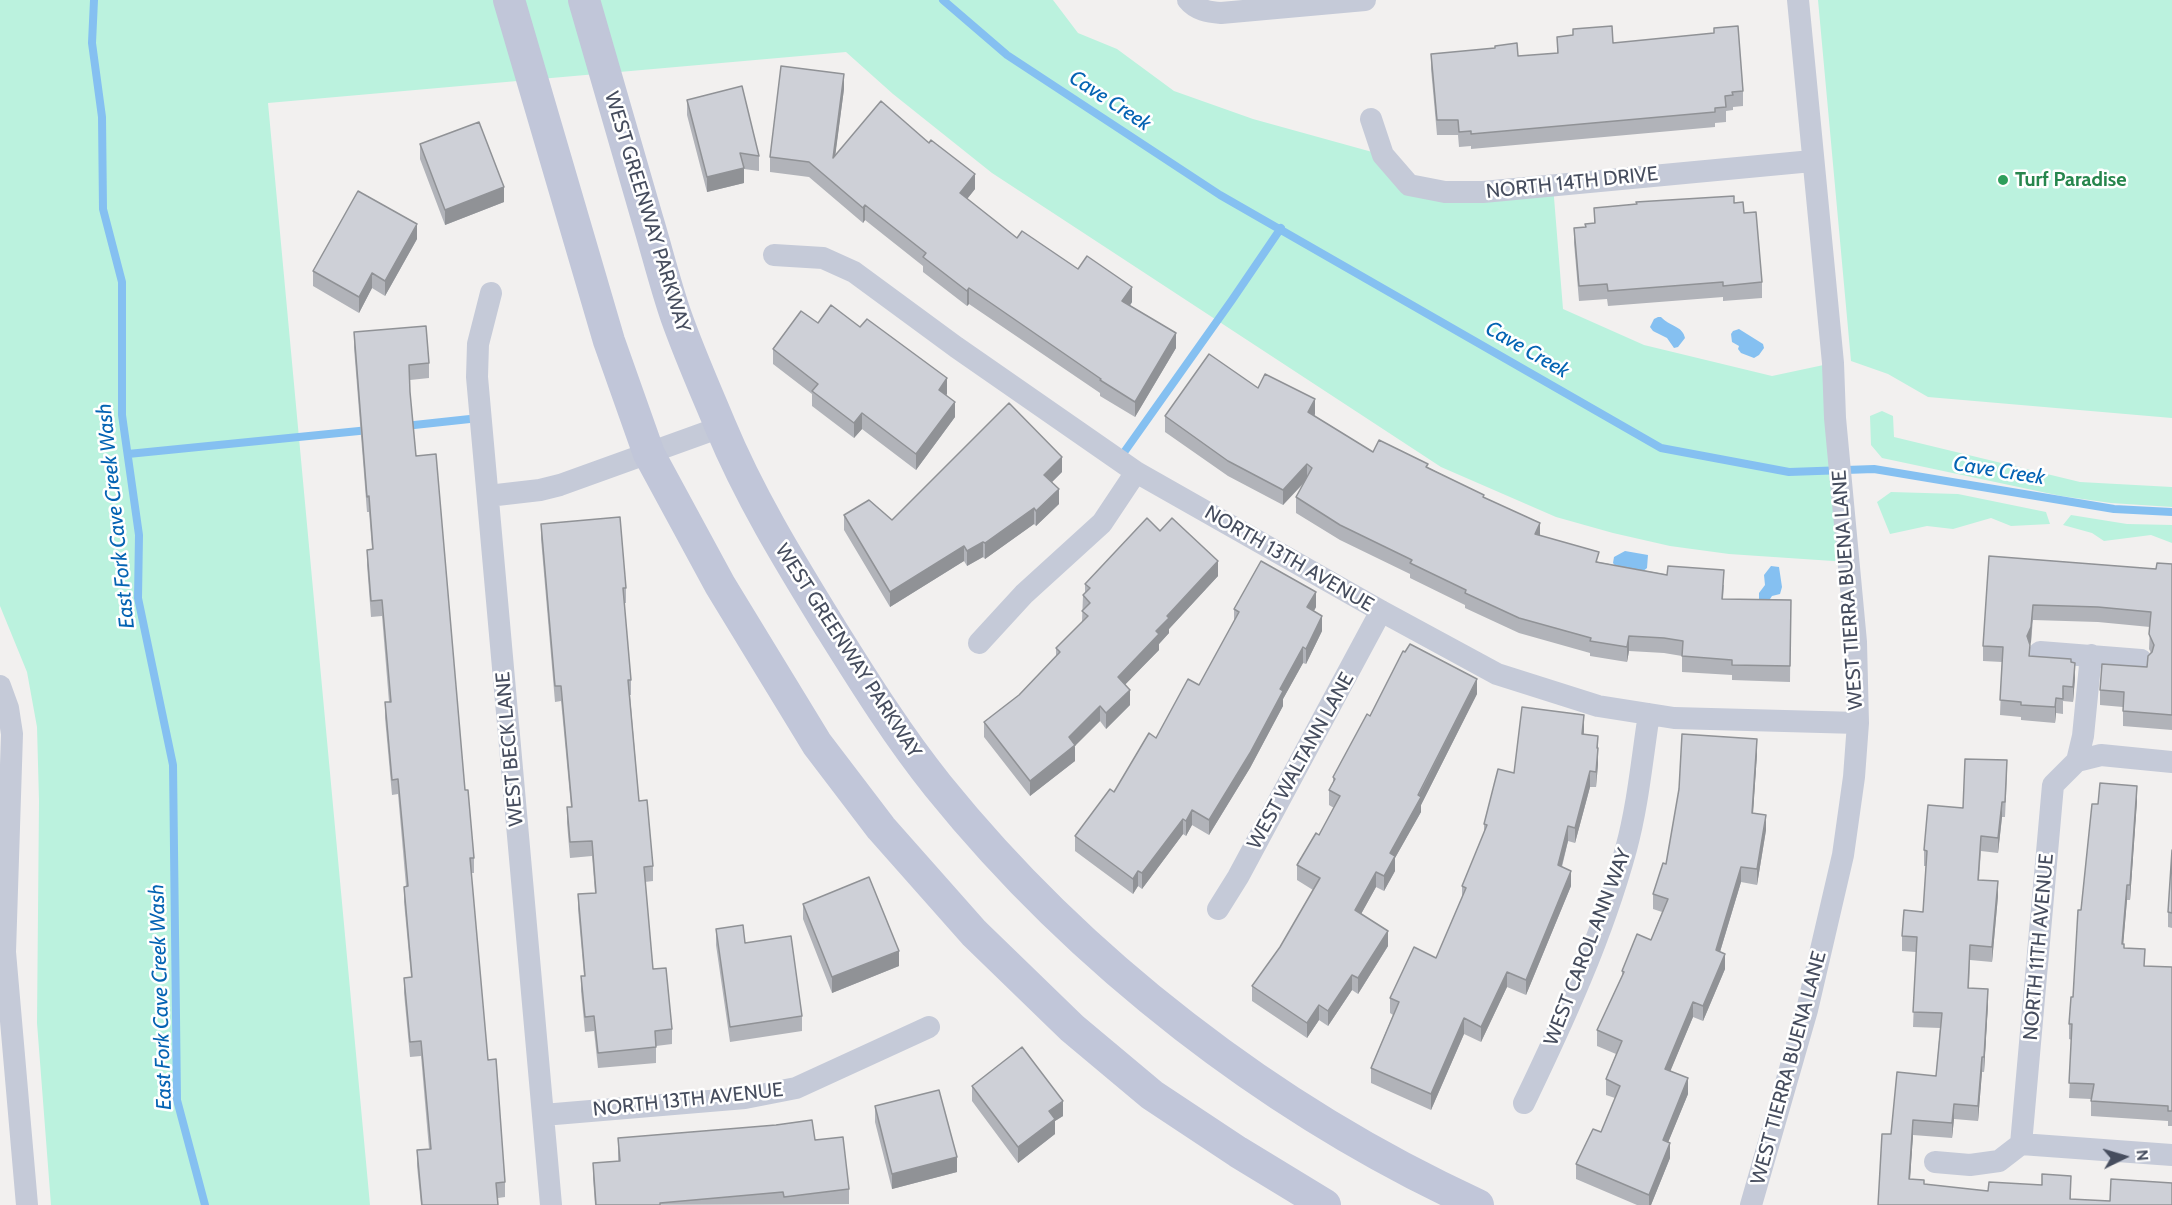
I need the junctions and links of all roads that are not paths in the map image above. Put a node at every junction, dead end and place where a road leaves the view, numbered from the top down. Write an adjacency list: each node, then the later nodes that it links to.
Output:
1 (509, 0): 11 (main road)
2 (584, 0): 10 (main road, WEST GREENWAY PARKWAY)
3 (1365, 0): 5 (street)
4 (1798, 0): 7 (street, WEST TIERRA BUENA LANE)
5 (1189, 1)
6 (1371, 119): 7 (street, NORTH 14TH DRIVE)
7 (1812, 161): 21 (street, WEST TIERRA BUENA LANE)
8 (774, 255): 12 (street, NORTH 13TH AVENUE)
9 (491, 293): 13 (street, WEST BECK LANE)
10 (721, 427): 11 (street); 35 (main road, WEST GREENWAY PARKWAY)
11 (649, 454): 13 (street); 34 (main road)
12 (1136, 472): 14 (street, NORTH 13TH AVENUE); 15 (street)
13 (488, 496): 27 (street, WEST BECK LANE)
14 (1381, 611): 20 (street, NORTH 13TH AVENUE); 24 (street, WEST WALTANN LANE)
15 (979, 643)
16 (2040, 652): 17 (street)
17 (2091, 655): 18 (street); 22 (street)
18 (2141, 660)
19 (0, 686): 29 (street)
20 (1649, 714): 21 (street, NORTH 13TH AVENUE); 26 (street, WEST CAROL ANN WAY)
21 (1858, 723): 36 (street, WEST TIERRA BUENA LANE)
22 (2077, 760): 23 (street); 28 (street, NORTH 11TH AVENUE)
23 (2172, 762)
24 (1218, 909)
25 (929, 1027): 27 (street, NORTH 13TH AVENUE)
26 (1524, 1103)
27 (543, 1115): 33 (street, WEST BECK LANE)
28 (2021, 1144): 30 (street); 31 (street)
29 (11, 1153): 32 (street)
30 (2172, 1155)
31 (1935, 1162)
32 (27, 1205)
33 (551, 1205)
34 (1325, 1205)
35 (1478, 1205)
36 (1751, 1205)

